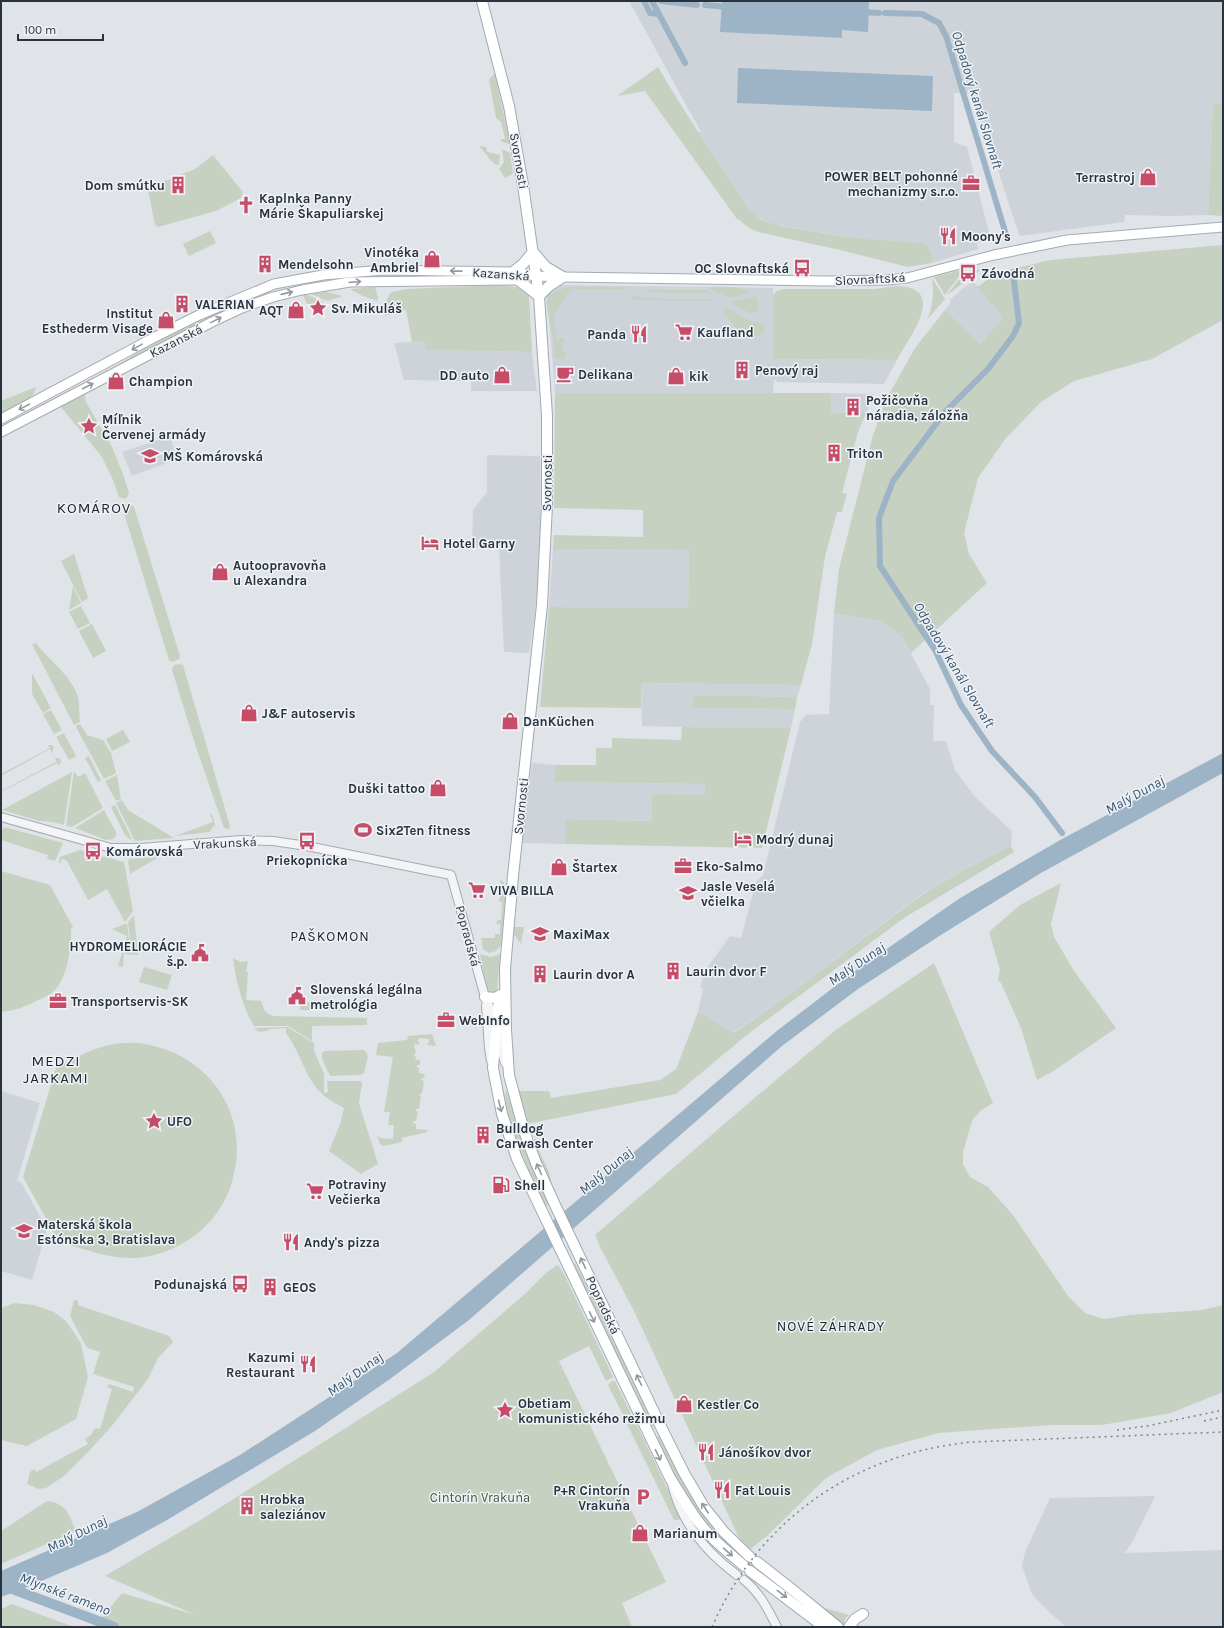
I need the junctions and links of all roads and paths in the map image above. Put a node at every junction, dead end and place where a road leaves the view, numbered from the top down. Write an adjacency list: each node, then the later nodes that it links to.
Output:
1 (482, 1): 3 (main road, Svornosti)
2 (1223, 227): 6 (main road, Slovnaftská)
3 (533, 252): 4 (main road); 5 (main road, Svornosti); 6 (main road)
4 (515, 276): 5 (main road, Kazanská); 7 (main road); 8 (main road, Kazanská, one-way to 8); 9 (main road, Kazanská, one-way to 4)
5 (536, 276): 6 (main road, Slovnaftská); 7 (main road, Svornosti)
6 (563, 277): 7 (main road)
7 (539, 296): 12 (main road, Svornosti)
8 (1, 419)
9 (1, 432)
10 (1, 817): 11 (street, Vrakunská)
11 (451, 875): 14 (street, Popradská)
12 (505, 969): 13 (main road, Svornosti); 17 (main road, Svornosti)
13 (500, 995): 14 (main road); 15 (main road, Svornosti)
14 (485, 997): 15 (street, Popradská); 16 (street, Popradská)
15 (496, 1032): 16 (main road, Popradská); 17 (street, Popradská)
16 (493, 1068): 18 (main road, Popradská, one-way to 18)
17 (509, 1075): 22 (main road, Popradská, one-way to 17)
18 (670, 1478): 20 (street); 21 (main road, Popradská, one-way to 21)
19 (863, 1614): 23 (main road)
20 (777, 1627)
21 (824, 1627)
22 (838, 1627)
23 (849, 1627)

